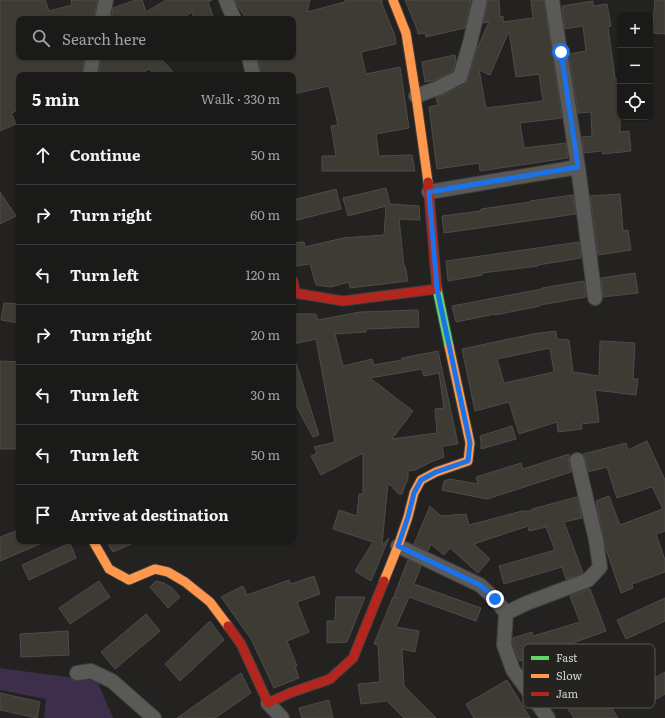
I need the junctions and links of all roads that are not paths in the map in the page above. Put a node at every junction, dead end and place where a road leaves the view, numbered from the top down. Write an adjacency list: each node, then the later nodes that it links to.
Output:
1 (106, 0): 6 (street)
2 (226, 0): 7 (street)
3 (393, 0): 12 (street)
4 (480, 0): 12 (street)
5 (552, 0): 13 (street)
6 (103, 16)
7 (233, 16)
8 (92, 60): 10 (street)
9 (250, 60): 11 (street)
10 (90, 72)
11 (252, 72)
12 (416, 96): 14 (street)
13 (578, 167): 14 (street); 17 (street)
14 (429, 192): 15 (street)
15 (437, 289): 16 (street); 20 (street)
16 (296, 292)
17 (595, 298)
18 (577, 460): 21 (street)
19 (95, 544): 24 (street)
20 (398, 546): 21 (street); 24 (street)
21 (506, 613): 23 (street)
22 (77, 673): 26 (street)
23 (523, 684)
24 (268, 703): 27 (street)
25 (541, 708): 28 (street)
26 (154, 718)
27 (282, 718)
28 (548, 718)

